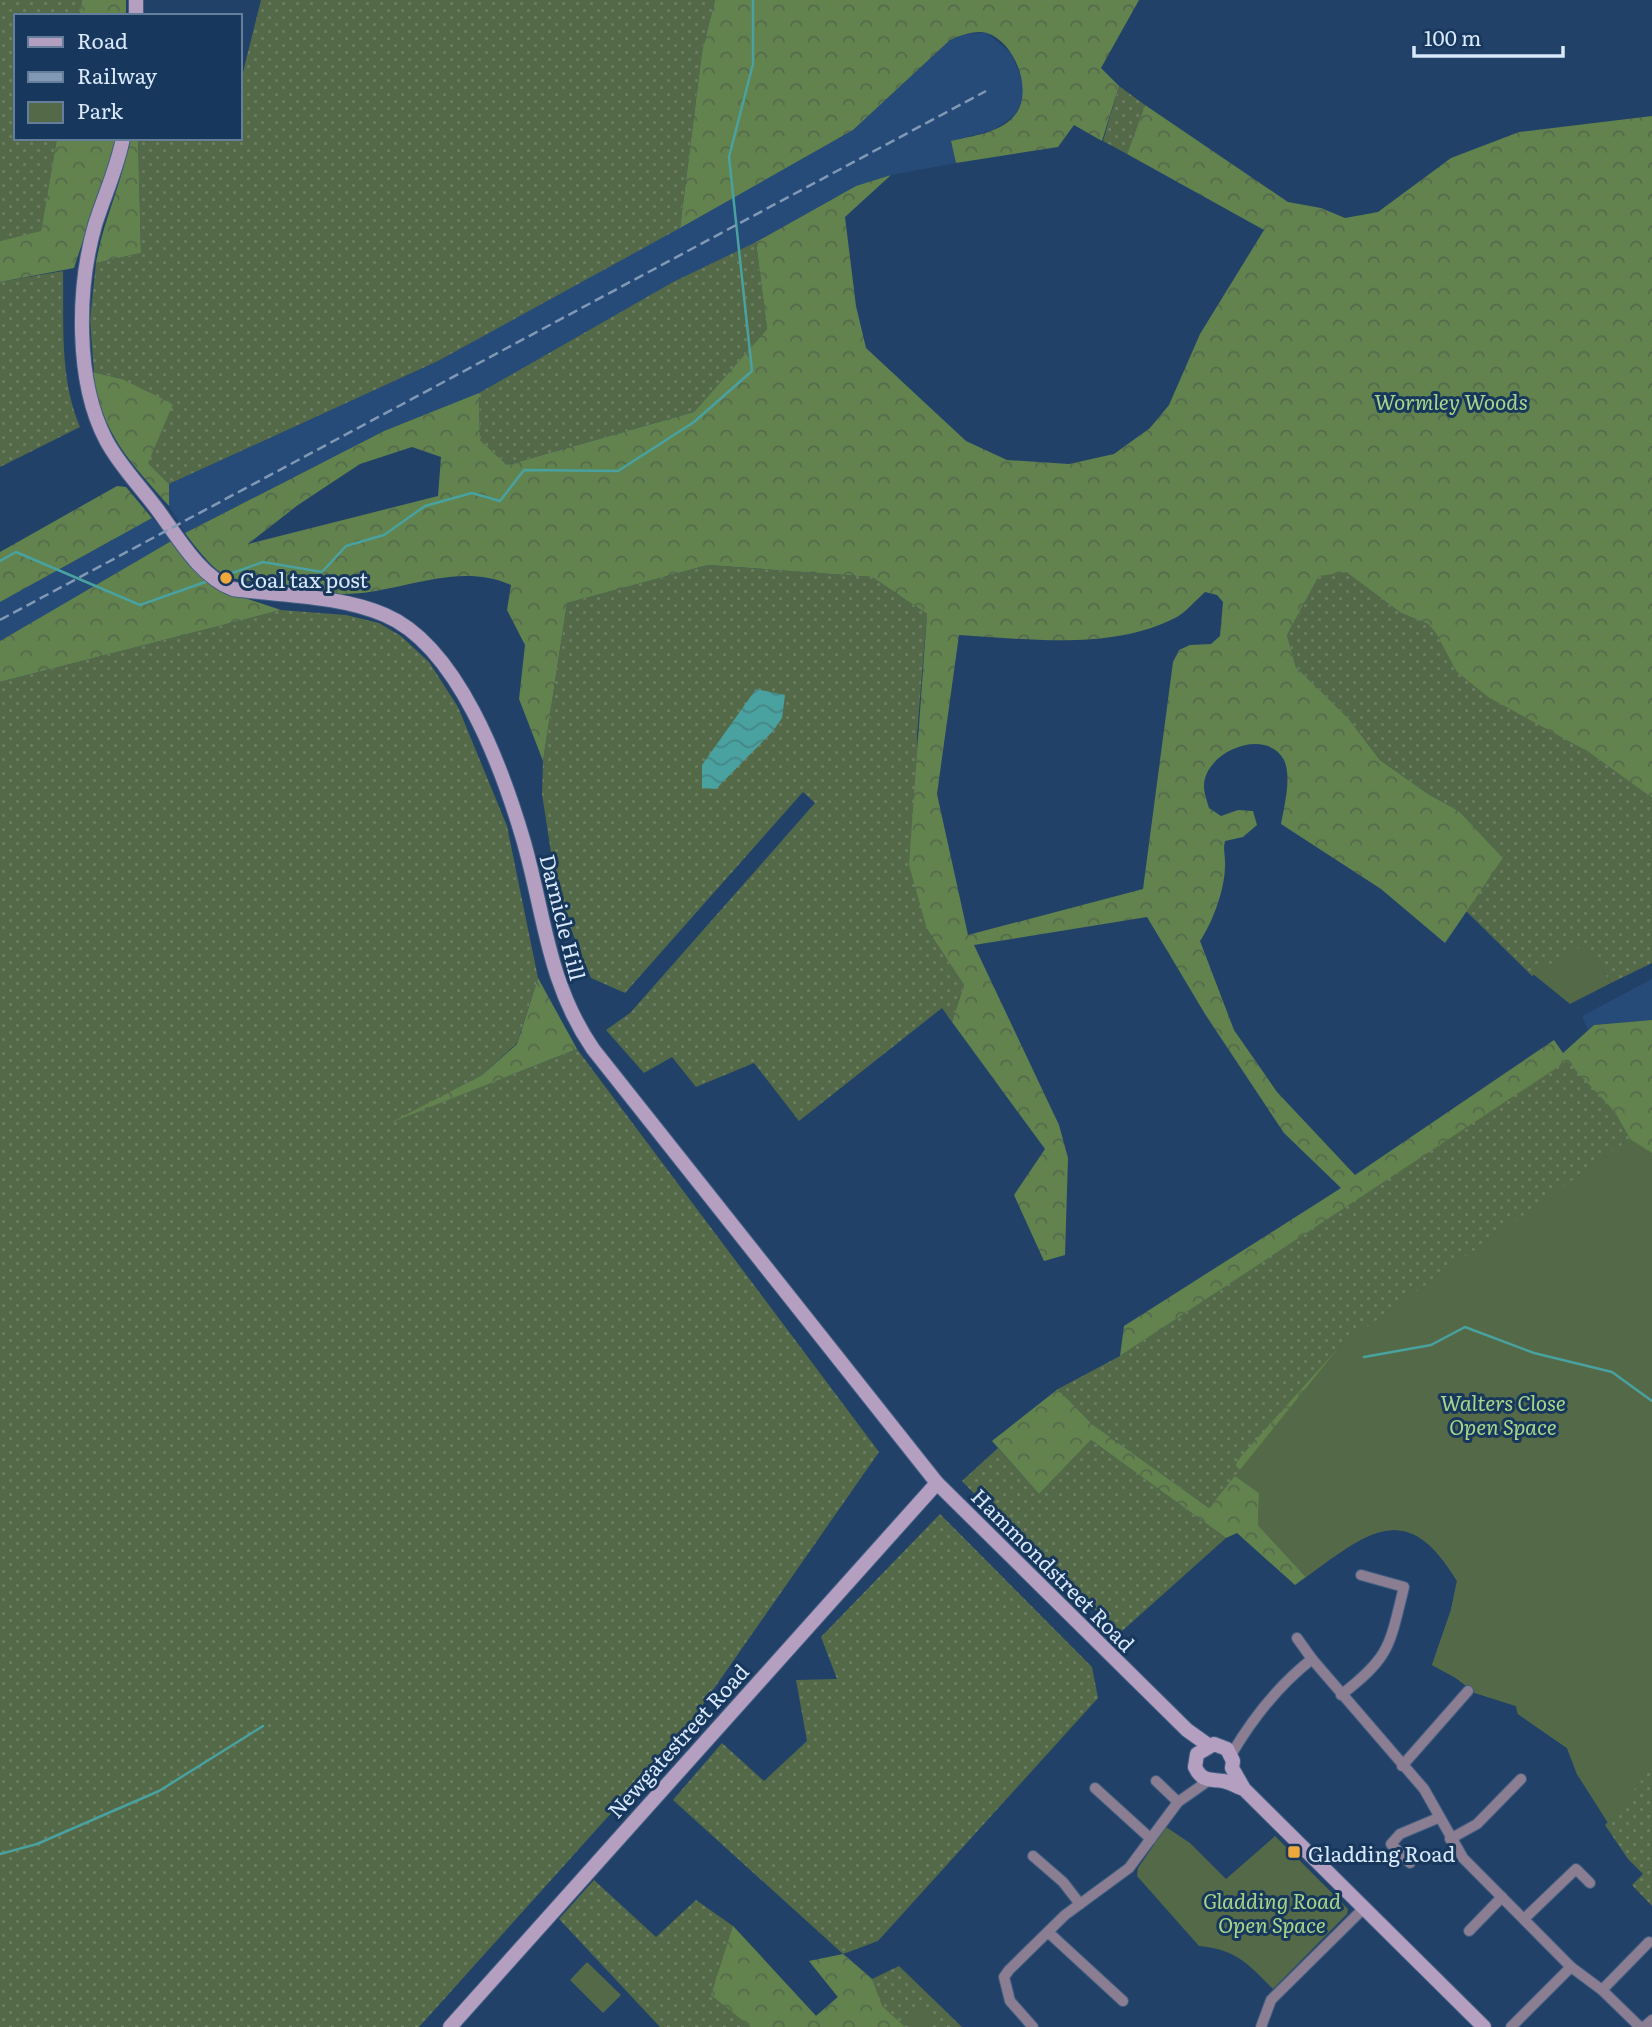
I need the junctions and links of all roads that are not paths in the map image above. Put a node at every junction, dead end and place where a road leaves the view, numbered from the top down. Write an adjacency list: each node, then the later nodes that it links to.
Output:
1 (122, 140): 2 (street, Darnicle Hill)
2 (897, 1434): 3 (street, Hammondstreet Road)
3 (937, 1483): 9 (street, Hammondstreet Road); 34 (street, Newgatestreet Road)
4 (1361, 1574): 8 (street)
5 (1297, 1638): 6 (street)
6 (1312, 1659): 8 (street); 9 (street)
7 (1468, 1691): 10 (street)
8 (1340, 1695): 10 (street)
9 (1218, 1753): 11 (street); 11 (street); 15 (street, Hammondstreet Road)
10 (1402, 1766): 17 (street)
11 (1209, 1778): 15 (street, Hammondstreet Road); 16 (street)
12 (1521, 1779): 19 (street)
13 (1156, 1781): 16 (street)
14 (1095, 1788): 18 (street)
15 (1244, 1789): 25 (street, Hammondstreet Road)
16 (1178, 1802): 18 (street)
17 (1438, 1818): 19 (street); 21 (street)
18 (1152, 1839): 24 (street)
19 (1450, 1839): 23 (street)
20 (1032, 1856): 24 (street)
21 (1410, 1863)
22 (1590, 1883): 26 (street)
23 (1502, 1898): 26 (street); 27 (street)
24 (1080, 1904): 28 (street)
25 (1364, 1908): 36 (street); 37 (street, Hammondstreet Road)
26 (1524, 1919): 30 (street)
27 (1469, 1931)
28 (1048, 1932): 32 (street); 35 (street)
29 (1649, 1942): 31 (street)
30 (1571, 1967): 31 (street); 38 (street)
31 (1602, 1990): 39 (street)
32 (1123, 2001)
33 (1652, 2020): 39 (street)
34 (450, 2027)
35 (1033, 2027)
36 (1261, 2027)
37 (1484, 2027)
38 (1511, 2027)
39 (1642, 2027)

